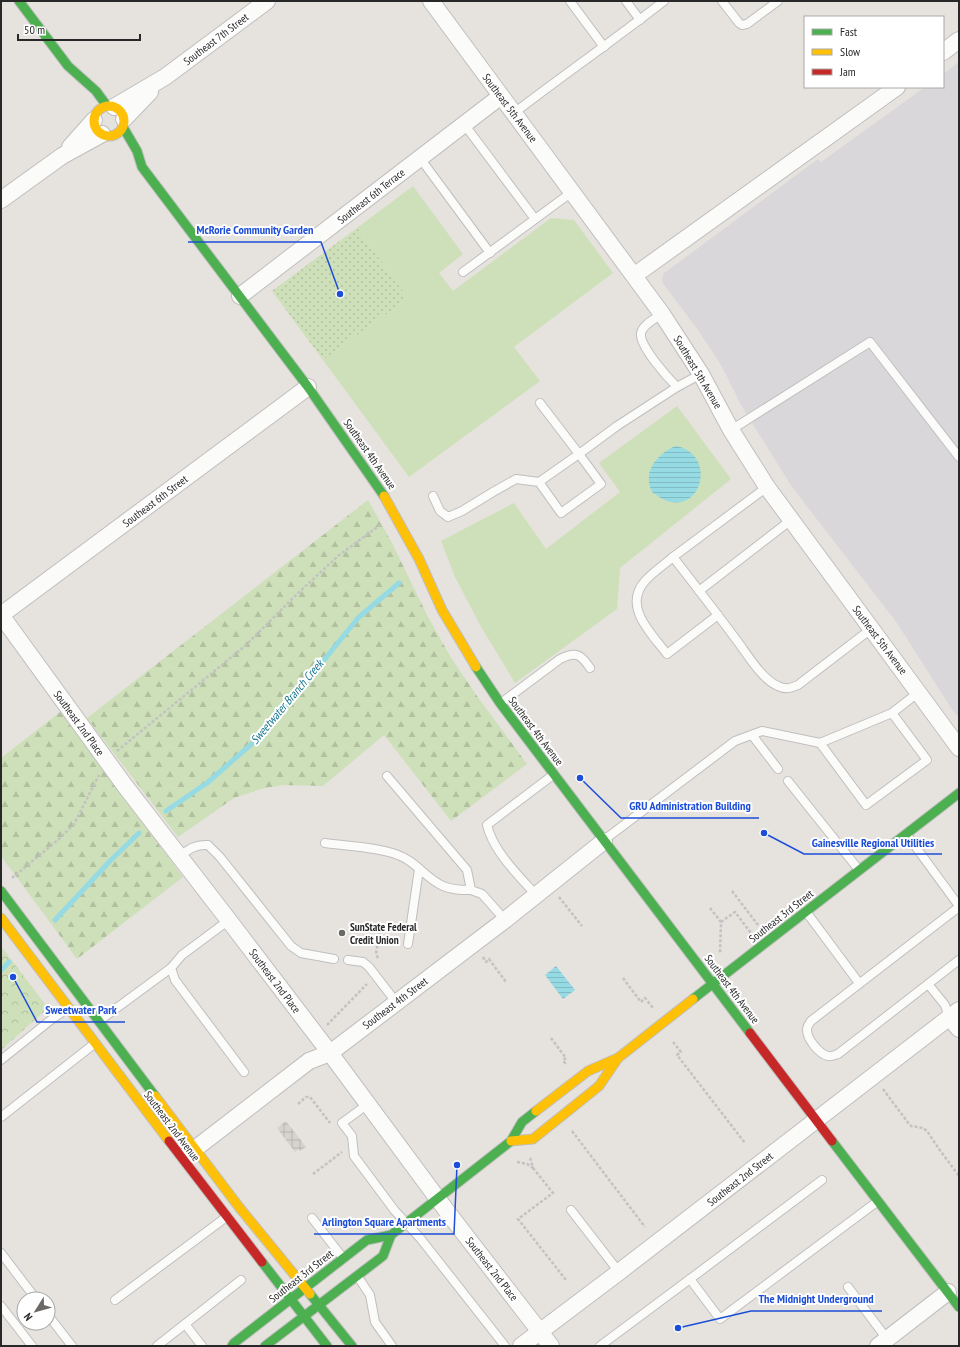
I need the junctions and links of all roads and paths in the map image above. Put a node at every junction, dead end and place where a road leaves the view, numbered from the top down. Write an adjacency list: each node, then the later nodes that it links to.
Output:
1 (19, 1): 13 (street)
2 (267, 1): 14 (street, Southeast 7th Street)
3 (431, 1): 17 (street, Southeast 5th Avenue)
4 (570, 1): 11 (lane)
5 (626, 1): 9 (lane)
6 (664, 1): 9 (lane)
7 (722, 1): 8 (lane)
8 (778, 1)
9 (640, 20): 11 (lane)
10 (959, 40): 12 (street)
11 (604, 47): 19 (lane)
12 (944, 51)
13 (68, 66): 15 (street); 18 (street)
14 (165, 77): 18 (street, Southeast 7th Street); 20 (street, Southeast 7th Street)
15 (76, 86)
16 (896, 88): 31 (street)
17 (501, 96): 19 (street, Southeast 5th Avenue); 21 (street, Southeast 6th Terrace)
18 (111, 106): 20 (street); 22 (street)
19 (514, 113): 26 (street, Southeast 5th Avenue)
20 (124, 123): 22 (street); 25 (street, Southeast 4th Avenue)
21 (464, 124): 24 (street, Southeast 6th Terrace); 28 (lane)
22 (100, 126): 27 (street)
23 (129, 158): 25 (street, Southeast 4th Avenue)
24 (420, 158): 29 (lane); 32 (street, Southeast 6th Terrace)
25 (142, 167): 32 (street, Southeast 4th Avenue)
26 (572, 192): 28 (lane); 31 (street, Southeast 5th Avenue)
27 (1, 200)
28 (535, 219): 29 (lane)
29 (490, 253): 30 (lane)
30 (463, 272)
31 (635, 276): 33 (street, Southeast 5th Avenue)
32 (240, 296): 35 (street, Southeast 4th Avenue)
33 (662, 314): 34 (street, Southeast 5th Avenue); 36 (lane)
34 (701, 374): 36 (lane); 38 (street, Southeast 5th Avenue)
35 (308, 387): 48 (street, Southeast 6th Street); 53 (street, Southeast 4th Avenue)
36 (677, 387): 39 (lane)
37 (540, 403): 39 (lane)
38 (731, 430): 40 (lane); 42 (street, Southeast 5th Avenue)
39 (579, 454): 41 (lane); 41 (lane)
40 (959, 458)
41 (539, 482): 43 (lane)
42 (768, 487): 44 (street, Southeast 5th Avenue); 46 (lane)
43 (433, 496)
44 (791, 520): 47 (lane); 50 (street, Southeast 5th Avenue)
45 (384, 522): 58 (path)
46 (673, 557): 47 (lane); 49 (lane)
47 (700, 591): 49 (lane)
48 (1, 615): 58 (street, Southeast 2nd Place)
49 (718, 615): 50 (lane)
50 (871, 629): 52 (street, Southeast 5th Avenue)
51 (590, 668): 53 (lane)
52 (919, 692): 54 (lane); 57 (street, Southeast 5th Avenue)
53 (500, 703): 60 (street, Southeast 4th Avenue)
54 (892, 713): 56 (lane); 56 (lane)
55 (752, 735): 56 (lane); 59 (lane); 65 (lane)
56 (820, 743)
57 (959, 748)
58 (106, 760): 67 (street, Southeast 2nd Place); 70 (path)
59 (778, 769)
60 (554, 775): 65 (street, Southeast 4th Avenue); 74 (lane)
61 (387, 776): 71 (lane)
62 (788, 781): 69 (lane)
63 (959, 793): 64 (street, Southeast 3rd Street)
64 (906, 834): 69 (street, Southeast 3rd Street); 76 (lane)
65 (604, 841): 74 (street, Southeast 4th Street); 99 (street, Southeast 4th Avenue)
66 (325, 843): 68 (lane)
67 (180, 856): 80 (street, Southeast 2nd Place); 90 (lane)
68 (419, 869): 71 (lane); 87 (lane)
69 (859, 871): 78 (street, Southeast 3rd Street)
70 (12, 878)
71 (471, 890): 81 (lane)
72 (1, 891): 105 (street, Southeast 2nd Avenue)
73 (732, 891): 84 (path)
74 (536, 895): 81 (street, Southeast 4th Street)
75 (559, 896): 83 (path)
76 (959, 906): 98 (lane)
77 (710, 908): 82 (path)
78 (806, 912): 98 (lane); 99 (street, Southeast 3rd Street)
79 (1, 918): 102 (street, Southeast 2nd Avenue)
80 (229, 920): 94 (lane); 112 (street, Southeast 2nd Place)
81 (505, 920): 101 (street, Southeast 4th Street)
82 (721, 922): 86 (path); 88 (path)
83 (582, 926)
84 (760, 927)
85 (378, 930): 93 (path)
86 (752, 934)
87 (408, 944)
88 (720, 953)
89 (481, 955): 96 (path)
90 (334, 959)
91 (348, 960): 101 (lane)
92 (959, 960): 100 (lane)
93 (380, 961)
94 (171, 968): 105 (lane); 116 (lane)
95 (623, 978): 103 (path)
96 (506, 982)
97 (368, 983): 107 (path)
98 (859, 983): 100 (lane)
99 (714, 984): 113 (street, Southeast 3rd Street); 121 (street, Southeast 4th Avenue)
100 (928, 984): 104 (lane)
101 (396, 1002): 112 (street, Southeast 4th Street)
102 (69, 1008): 106 (street, Southeast 2nd Avenue); 114 (lane)
103 (654, 1010)
104 (956, 1019): 121 (street, Southeast 2nd Street)
105 (99, 1021): 106 (street); 108 (street, Southeast 2nd Avenue)
106 (86, 1030): 111 (street, Southeast 2nd Avenue)
107 (323, 1030)
108 (108, 1033): 111 (street); 126 (street, Southeast 2nd Avenue)
109 (551, 1038): 115 (path)
110 (673, 1042): 125 (path)
111 (95, 1043): 120 (lane); 129 (street, Southeast 2nd Avenue)
112 (330, 1053): 119 (street, Southeast 2nd Place); 126 (street, Southeast 4th Street)
113 (618, 1058): 124 (street, Southeast 3rd Street); 124 (street, Southeast 3rd Street)
114 (1, 1060)
115 (566, 1068)
116 (244, 1072)
117 (880, 1086): 133 (path)
118 (298, 1104): 122 (path)
119 (368, 1104): 135 (street, Southeast 2nd Place); 141 (lane)
120 (1, 1117)
121 (817, 1119): 136 (street, Southeast 4th Avenue); 146 (street, Southeast 2nd Street)
122 (333, 1127)
123 (571, 1130): 142 (path)
124 (511, 1141): 135 (street, Southeast 3rd Street)
125 (745, 1143)
126 (195, 1148): 129 (street, Southeast 4th Street); 137 (street, Southeast 2nd Avenue)
127 (346, 1149): 132 (path)
128 (530, 1152): 131 (path)
129 (182, 1158): 139 (street, Southeast 2nd Avenue)
130 (517, 1162): 131 (path)
131 (533, 1168): 149 (path)
132 (312, 1174)
133 (959, 1176)
134 (822, 1180): 147 (lane)
135 (438, 1198): 141 (street, Southeast 3rd Street); 162 (street, Southeast 2nd Place)
136 (879, 1201): 147 (lane); 153 (street, Southeast 4th Avenue)
137 (240, 1207): 139 (street); 151 (street, Southeast 2nd Avenue)
138 (571, 1210): 146 (lane)
139 (226, 1217): 154 (lane); 155 (street, Southeast 2nd Avenue)
140 (312, 1218): 145 (lane)
141 (405, 1223): 143 (street, Southeast 3rd Street); 173 (lane)
142 (645, 1227)
143 (391, 1234): 145 (street, Southeast 3rd Street); 145 (street, Southeast 3rd Street)
144 (1, 1253): 152 (lane)
145 (350, 1267): 151 (street, Southeast 3rd Street); 156 (street, Southeast 3rd Street); 172 (lane)
146 (619, 1272): 162 (street, Southeast 2nd Street)
147 (690, 1279): 176 (lane)
148 (241, 1280): 160 (lane)
149 (566, 1280)
150 (848, 1287): 163 (lane)
151 (306, 1288): 155 (street, Southeast 3rd Street); 156 (street, Southeast 2nd Avenue)
152 (30, 1291)
153 (948, 1292): 158 (street, Southeast 4th Avenue); 163 (street)
154 (115, 1300)
155 (290, 1300): 159 (street, Southeast 2nd Avenue); 168 (street, Southeast 3rd Street)
156 (319, 1305): 159 (street, Southeast 3rd Street); 171 (street, Southeast 2nd Avenue)
157 (1, 1306): 164 (lane)
158 (959, 1306)
159 (304, 1317): 169 (street, Southeast 3rd Street); 170 (street, Southeast 2nd Avenue)
160 (185, 1324): 166 (lane); 167 (lane)
161 (56, 1325): 165 (lane)
162 (540, 1331): 174 (street, Southeast 2nd Street); 175 (street, Southeast 2nd Place)
163 (883, 1342)
164 (32, 1346)
165 (72, 1346)
166 (157, 1346)
167 (202, 1346)
168 (232, 1346)
169 (265, 1346)
170 (327, 1346)
171 (352, 1346)
172 (392, 1346)
173 (505, 1346)
174 (521, 1346)
175 (552, 1346)
176 (600, 1346)

